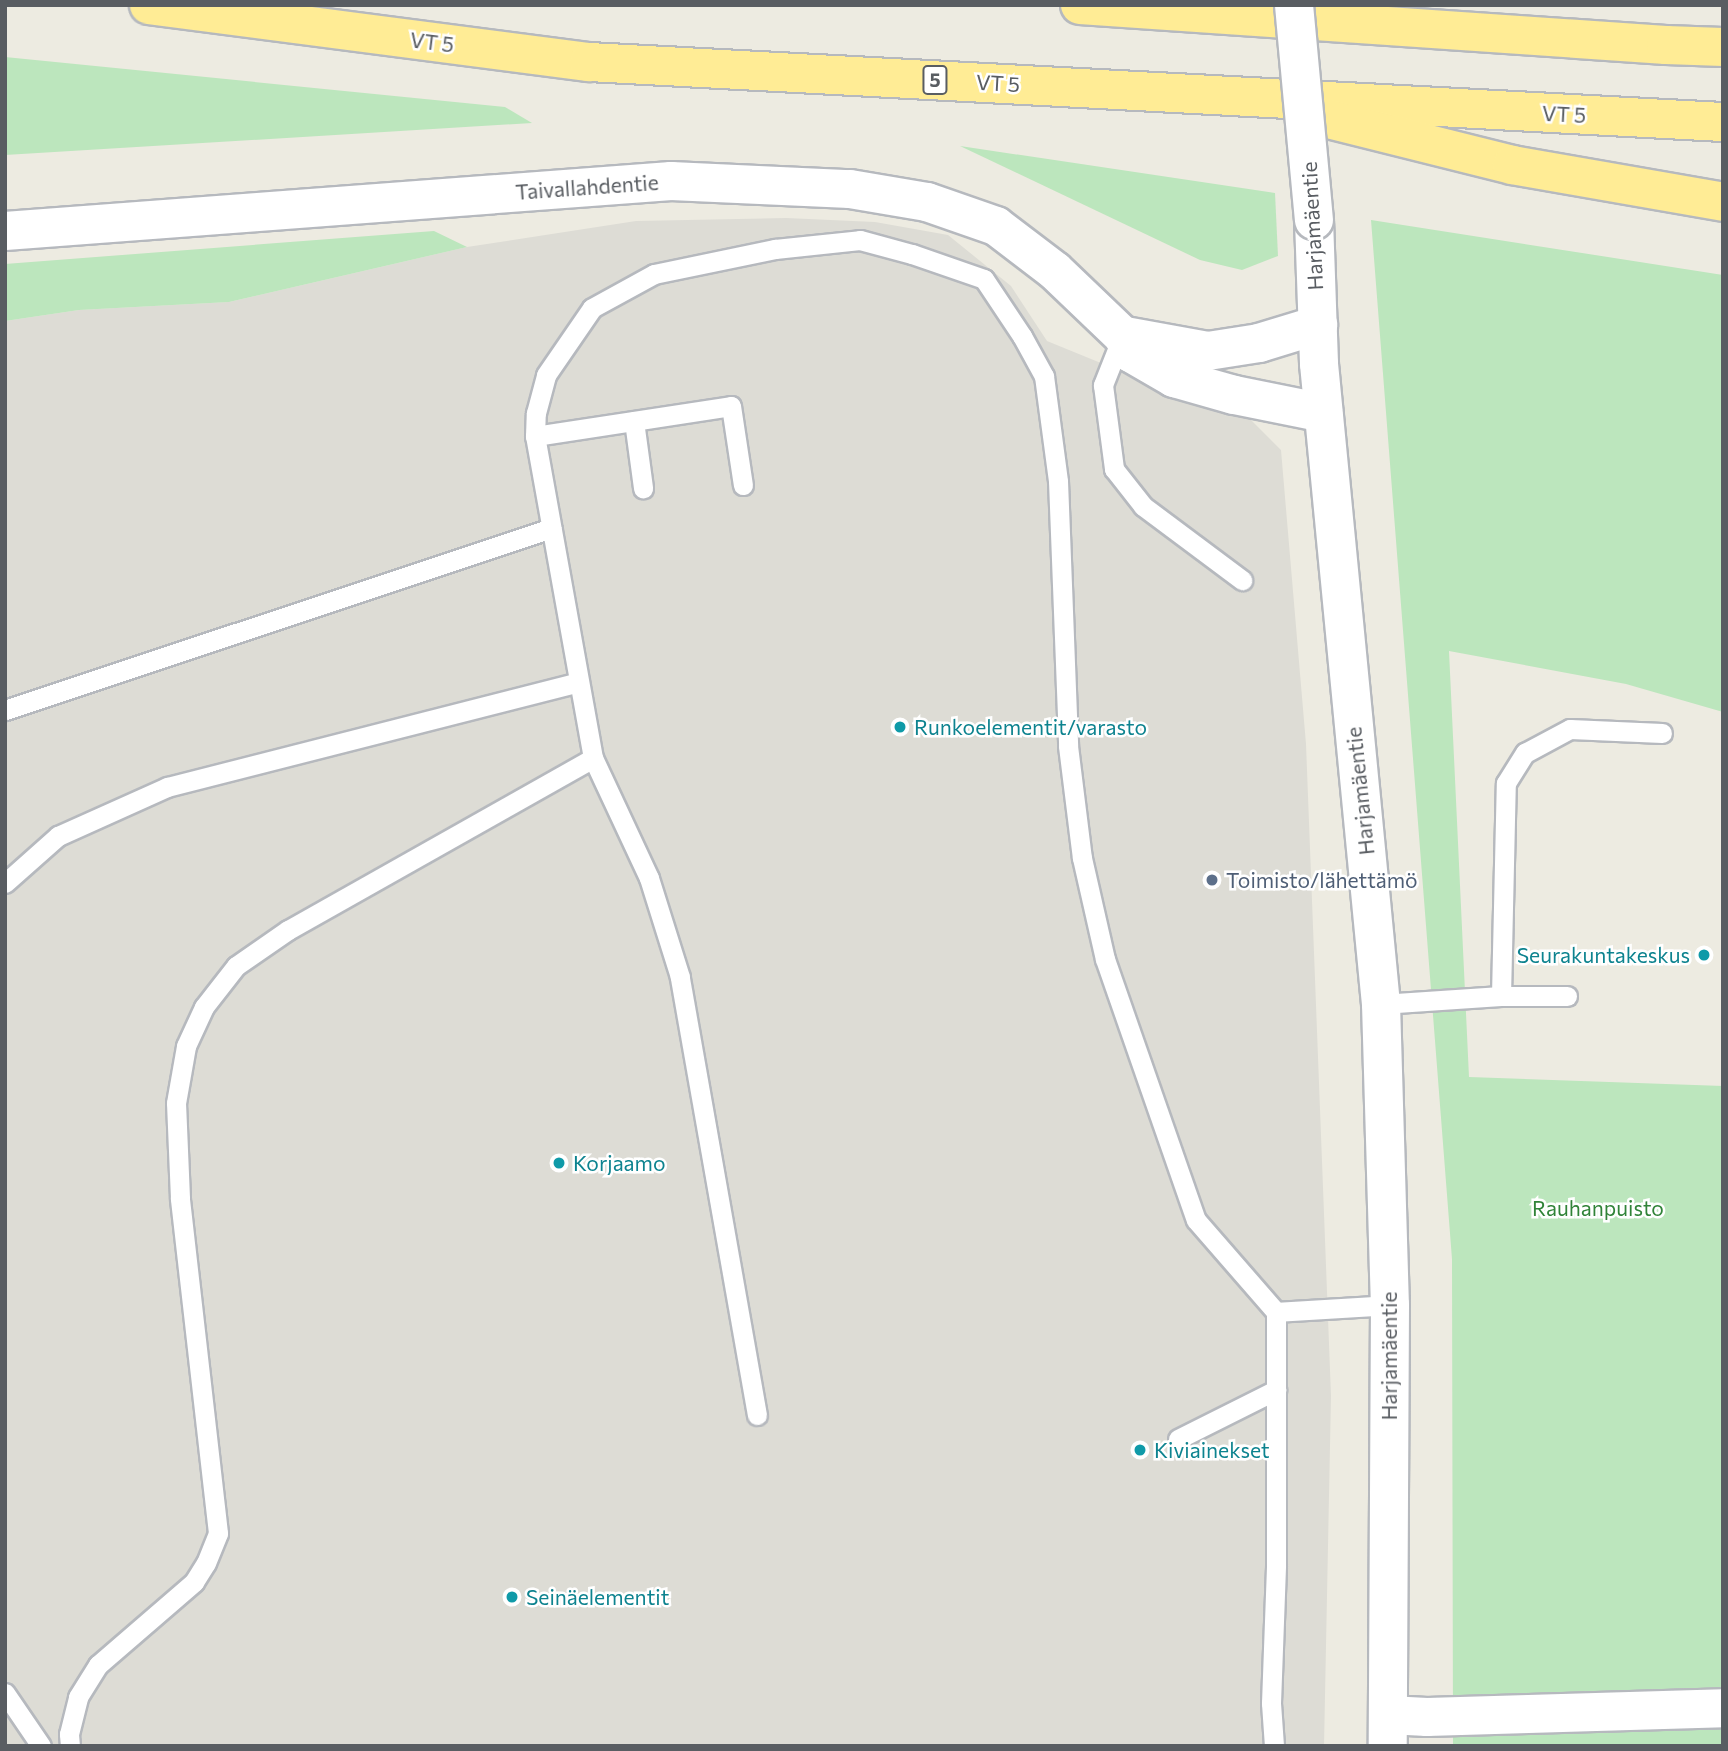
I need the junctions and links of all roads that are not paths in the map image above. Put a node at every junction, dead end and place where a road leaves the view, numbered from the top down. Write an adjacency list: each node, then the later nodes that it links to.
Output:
1 (149, 5): 7 (highway, VT 5 / 5)
2 (1080, 5): 5 (highway)
3 (1294, 5): 11 (street, Harjamäentie, bridge)
4 (1723, 38): 5 (highway)
5 (1666, 45): 6 (highway)
6 (1723, 47)
7 (1229, 95): 8 (highway, VT 5 / 5); 9 (highway)
8 (1723, 122)
9 (1723, 202)
10 (5, 231): 12 (street, Taivallahdentie)
11 (1318, 325): 12 (street); 13 (street, Harjamäentie)
12 (1123, 336): 13 (street, Taivallahdentie); 19 (lane)
13 (1323, 413): 27 (street, Harjamäentie)
14 (634, 421): 15 (lane); 16 (lane); 17 (lane)
15 (535, 436): 18 (lane); 29 (lane)
16 (743, 485)
17 (643, 488)
18 (551, 528): 20 (lane); 21 (lane)
19 (1242, 580)
20 (579, 682): 23 (lane); 24 (lane)
21 (5, 710)
22 (1662, 733): 25 (lane)
23 (593, 758): 31 (lane); 37 (lane)
24 (5, 883)
25 (1501, 996): 26 (lane); 27 (lane)
26 (1567, 996)
27 (1381, 1004): 28 (street, Harjamäentie)
28 (1390, 1305): 29 (lane); 35 (street, Harjamäentie)
29 (1276, 1312): 30 (lane)
30 (1276, 1390): 32 (lane); 38 (lane)
31 (757, 1415)
32 (1178, 1439)
33 (5, 1693): 36 (lane)
34 (1723, 1708): 35 (street)
35 (1388, 1730)
36 (41, 1746)
37 (70, 1746)
38 (1274, 1746)

